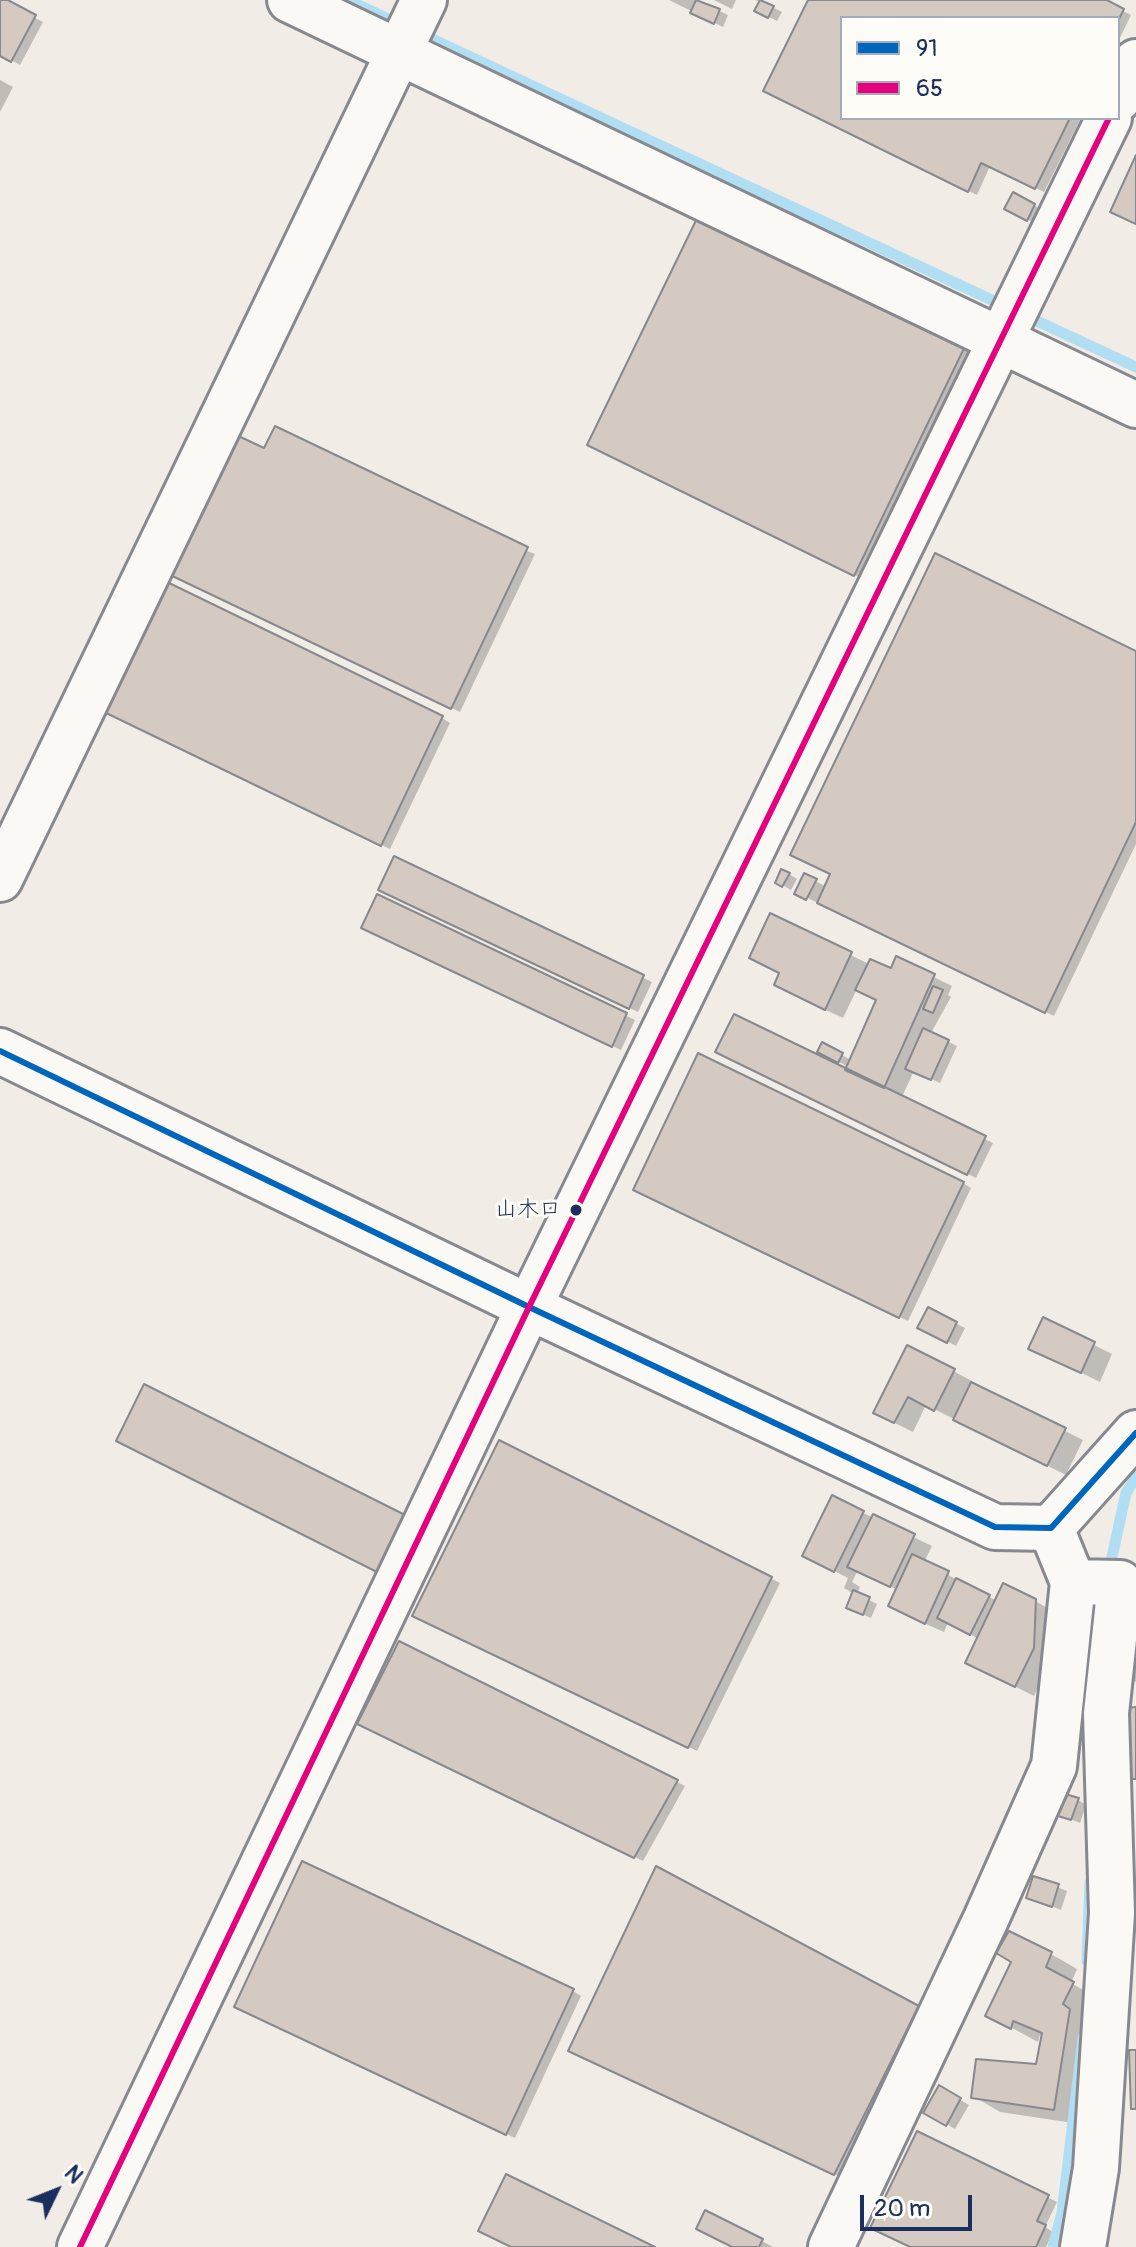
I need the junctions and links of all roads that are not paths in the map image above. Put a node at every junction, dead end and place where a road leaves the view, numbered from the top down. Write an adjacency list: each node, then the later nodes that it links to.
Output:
1 (290, 0): 3 (street)
2 (424, 0): 3 (street)
3 (399, 53): 7 (street); 9 (street)
4 (1136, 62): 5 (street)
5 (1120, 95)
6 (1108, 120): 7 (street)
7 (1001, 339): 8 (street); 11 (street)
8 (1136, 405)
9 (0, 879)
10 (0, 1051): 11 (street)
11 (529, 1307): 13 (street); 15 (street)
12 (1136, 1433): 13 (street)
13 (1051, 1528): 14 (street)
14 (1073, 1582): 16 (street); 17 (street)
15 (80, 2247)
16 (831, 2247)
17 (1083, 2247)

